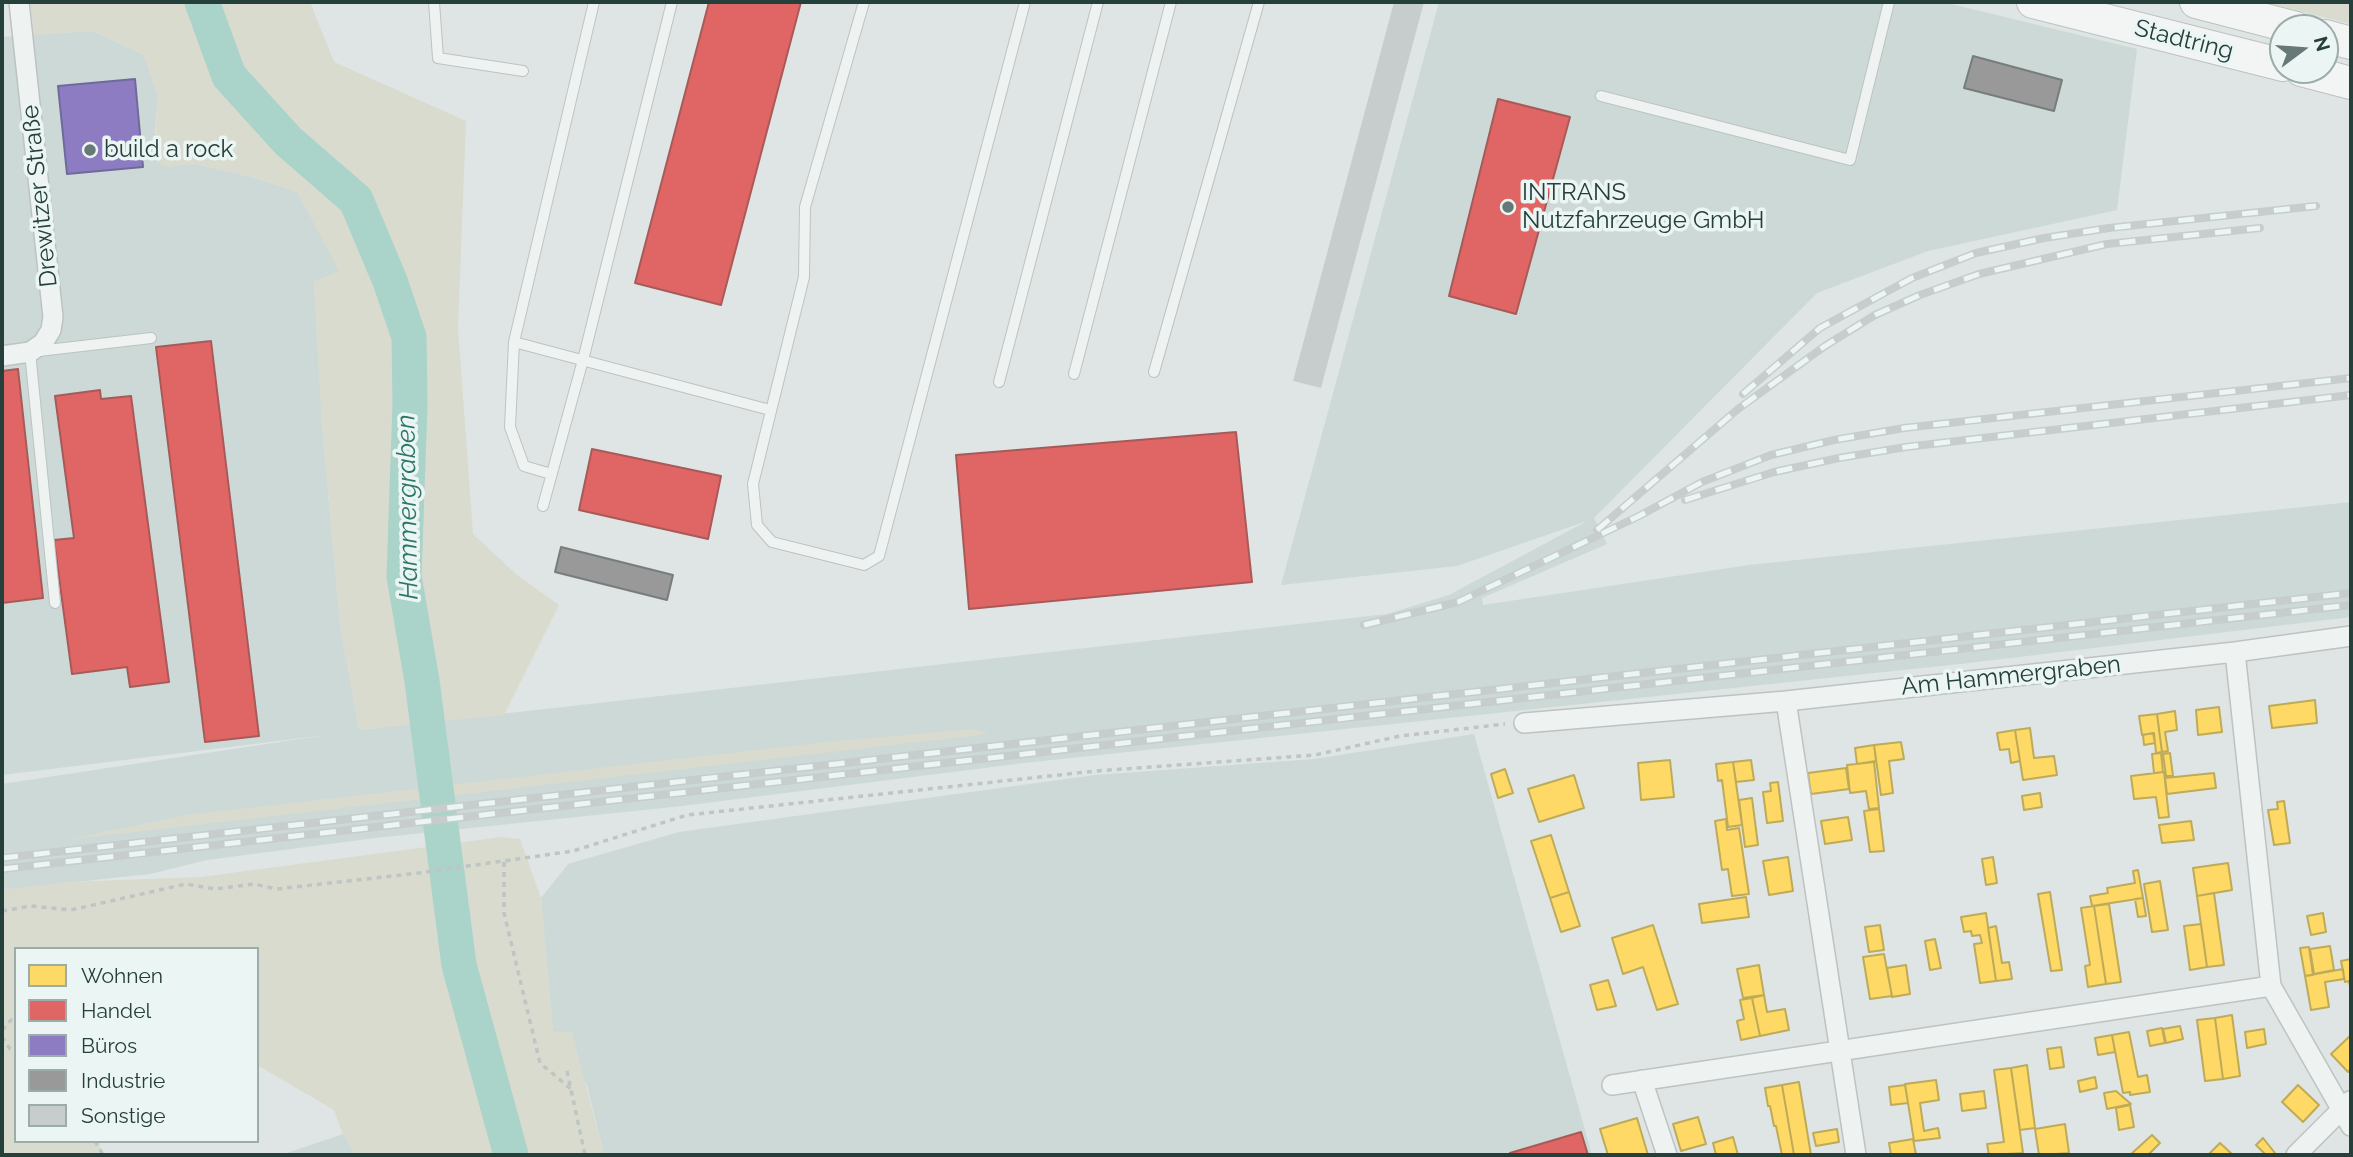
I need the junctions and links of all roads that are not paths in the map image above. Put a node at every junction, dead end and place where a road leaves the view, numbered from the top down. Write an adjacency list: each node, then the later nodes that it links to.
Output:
1 (19, 2): 18 (street, Drewitzer Straße)
2 (434, 2): 14 (lane)
3 (594, 2): 17 (lane)
4 (672, 2): 20 (lane)
5 (864, 2): 24 (lane)
6 (1025, 2): 24 (lane)
7 (1098, 2): 23 (lane)
8 (1171, 2): 22 (lane)
9 (1259, 2): 21 (lane)
10 (1889, 2): 15 (lane)
11 (2033, 2): 13 (main road, Stadtring)
12 (2196, 2): 13 (main road, Stadtring)
13 (2262, 44)
14 (523, 71)
15 (1601, 96)
16 (151, 338): 18 (lane)
17 (514, 342): 20 (lane); 25 (lane)
18 (30, 352): 19 (street); 27 (lane)
19 (2, 356)
20 (583, 360): 24 (lane); 25 (lane)
21 (1154, 372)
22 (1074, 374)
23 (999, 382)
24 (770, 410)
25 (551, 474): 26 (lane)
26 (543, 506)
27 (55, 603)
28 (2351, 635): 29 (street, Am Hammergraben)
29 (2235, 652): 30 (street, Am Hammergraben); 32 (street)
30 (1786, 701): 31 (street, Am Hammergraben); 33 (street)
31 (1524, 723)
32 (2271, 986): 33 (street); 36 (street)
33 (1839, 1051): 34 (street); 38 (street)
34 (1642, 1080): 35 (street); 37 (street)
35 (1612, 1085)
36 (2348, 1111): 39 (street)
37 (1667, 1155)
38 (1856, 1155)
39 (2297, 1155)

